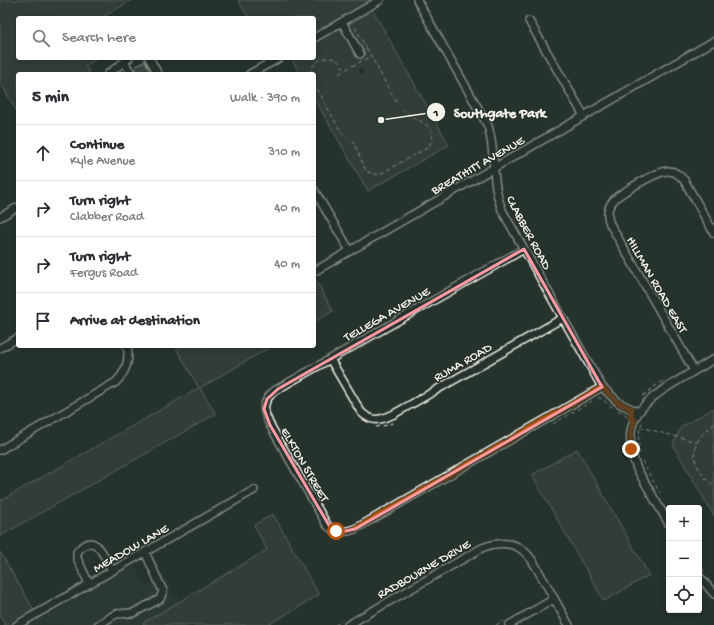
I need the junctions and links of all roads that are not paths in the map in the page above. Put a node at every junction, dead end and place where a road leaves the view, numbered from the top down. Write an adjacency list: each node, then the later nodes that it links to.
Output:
1 (380, 0): 4 (street)
2 (417, 0): 16 (street, CLABBER ROAD)
3 (529, 21): 15 (street)
4 (342, 22): 5 (street); 7 (street)
5 (316, 37)
6 (714, 41): 15 (street, BREATHITT AVENUE)
7 (360, 54)
8 (127, 60): 11 (street); 12 (street)
9 (150, 60): 13 (street)
10 (275, 60): 14 (street)
11 (111, 72)
12 (131, 72)
13 (157, 72)
14 (254, 72)
15 (584, 116): 16 (street, BREATHITT AVENUE)
16 (494, 168): 21 (street, CLABBER ROAD); 22 (street, BREATHITT AVENUE)
17 (316, 193): 22 (street)
18 (16, 208): 19 (street)
19 (0, 217)
20 (714, 232): 30 (street, HILLMAN ROAD EAST)
21 (524, 249): 24 (street, CLABBER ROAD); 28 (street, TELLEGA AVENUE)
22 (350, 251): 23 (street, BREATHITT AVENUE)
23 (316, 270)
24 (563, 318): 28 (street, RUMA ROAD); 31 (street, CLABBER ROAD)
25 (16, 339): 26 (street)
26 (0, 348)
27 (127, 348): 34 (street)
28 (330, 359): 32 (street, TELLEGA AVENUE)
29 (714, 359): 30 (street)
30 (694, 371): 33 (street)
31 (602, 387): 32 (street, ELKTON STREET); 33 (street, CLABBER ROAD)
32 (265, 403)
33 (635, 411): 36 (street)
34 (0, 450)
35 (254, 490): 37 (street, MEADOW LANE)
36 (666, 525)
37 (145, 552): 38 (street, MEADOW LANE); 46 (street)
38 (112, 571): 40 (street, MEADOW LANE); 40 (street)
39 (700, 577): 41 (street)
40 (89, 584): 45 (street, MEADOW LANE)
41 (714, 594)
42 (554, 599): 43 (street); 44 (street, RADBOURNE DRIVE); 47 (street)
43 (509, 621)
44 (345, 623)
45 (17, 625)
46 (98, 625)
47 (569, 625)

